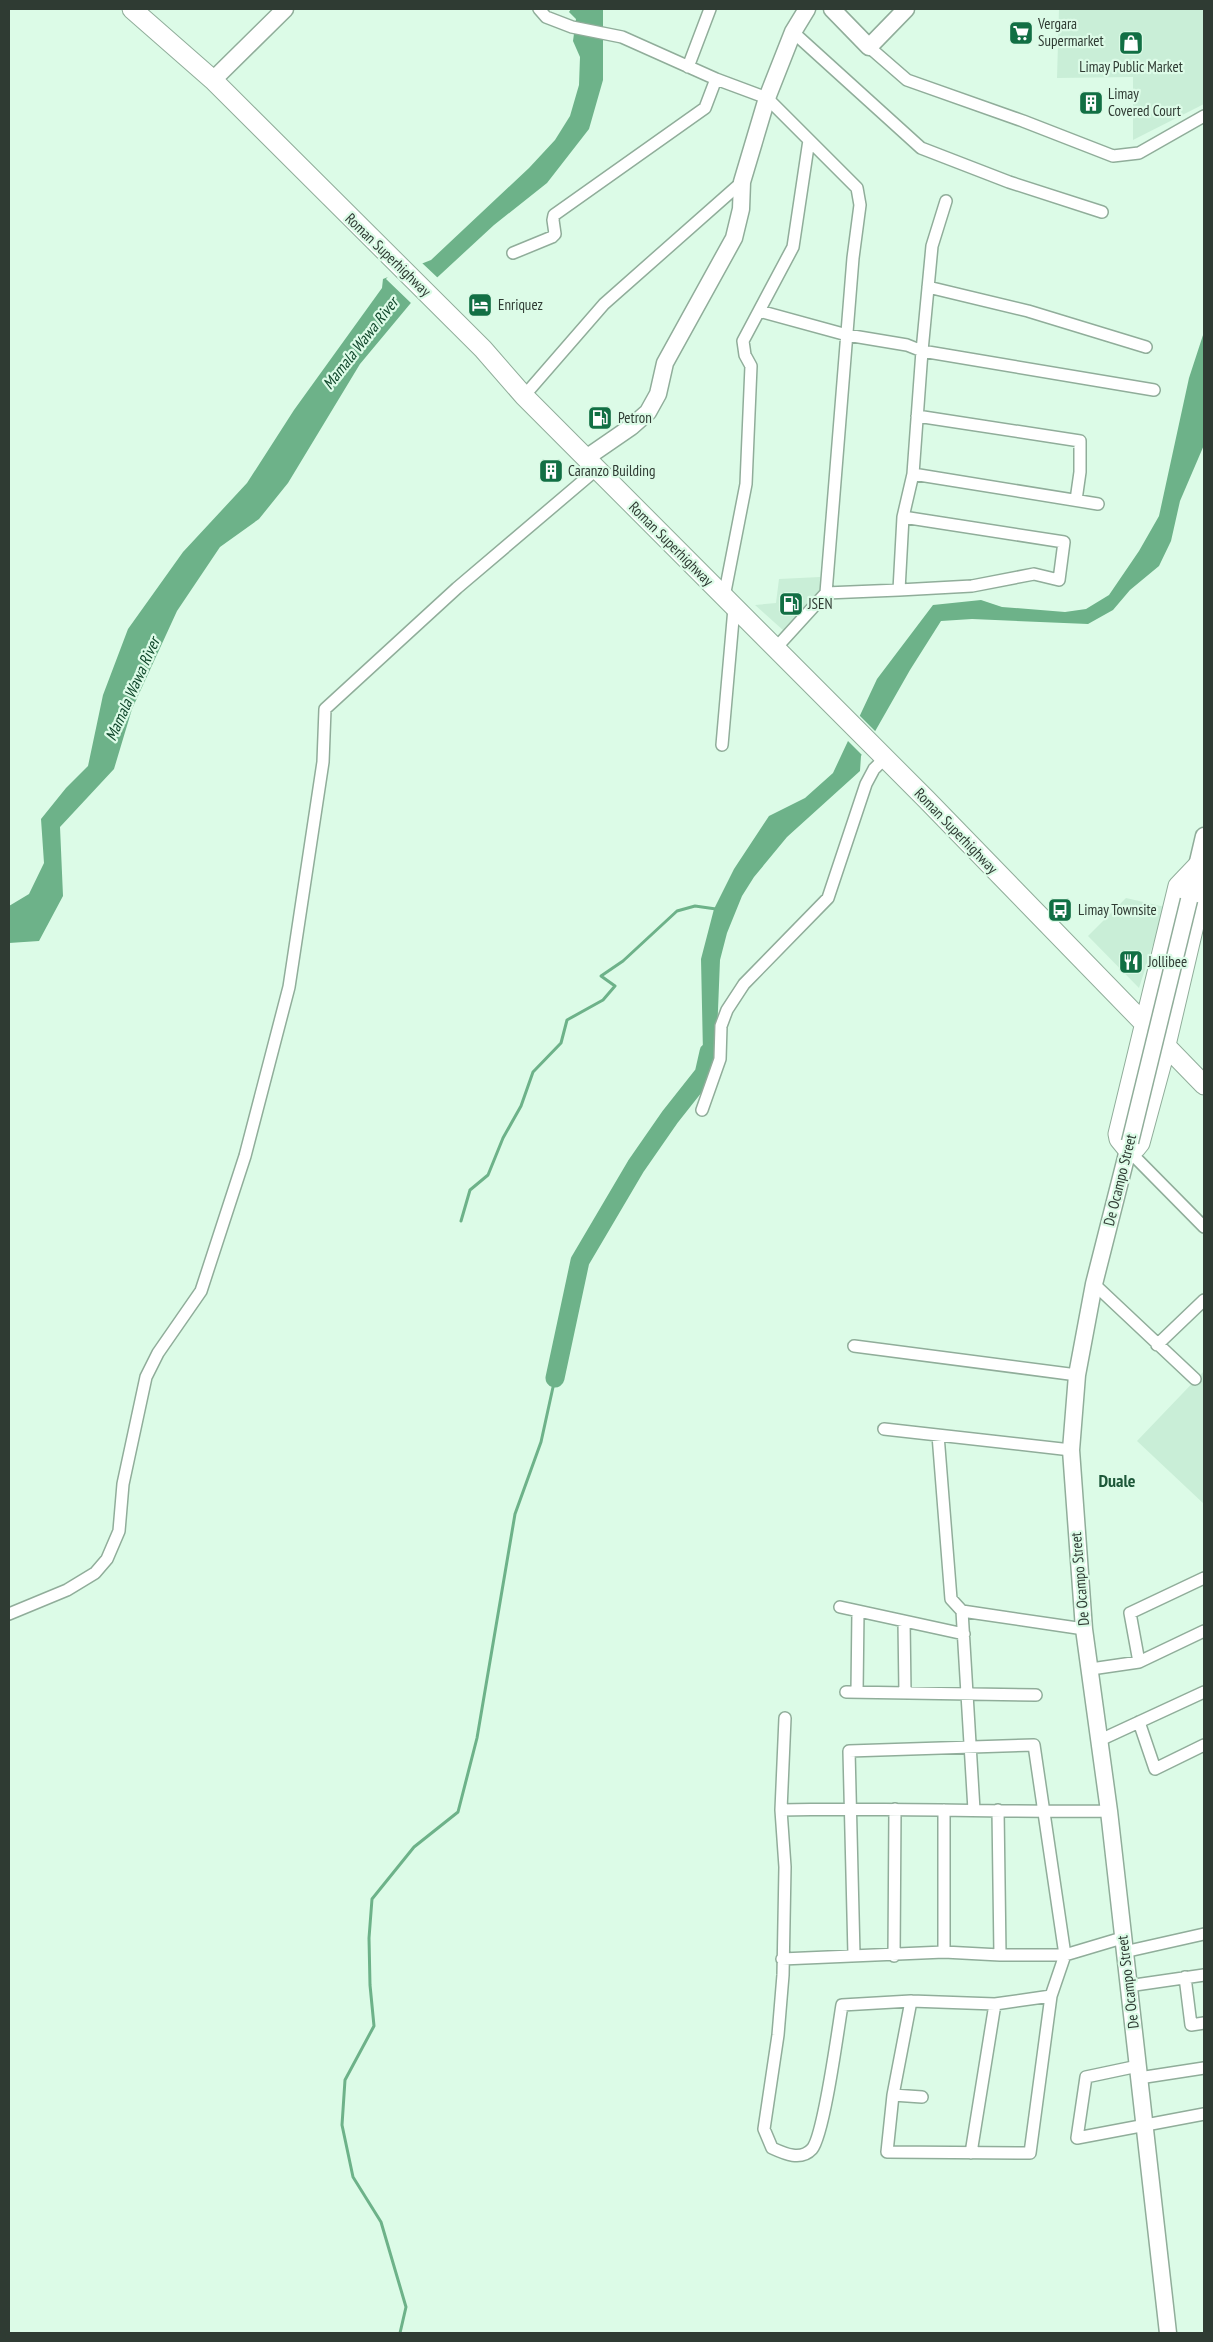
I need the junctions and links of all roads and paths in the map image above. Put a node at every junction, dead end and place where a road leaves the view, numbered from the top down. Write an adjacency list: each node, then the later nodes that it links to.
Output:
1 (132, 9): 12 (main road, Roman Superhighway)
2 (285, 9): 12 (street)
3 (539, 9): 10 (street)
4 (710, 9): 10 (street)
5 (807, 9): 8 (street)
6 (832, 9): 9 (street)
7 (906, 9): 9 (street)
8 (793, 32): 13 (street); 18 (street)
9 (869, 47): 14 (street)
10 (688, 67): 11 (street)
11 (716, 79): 13 (street); 19 (street)
12 (213, 80): 26 (main road, Roman Superhighway)
13 (767, 98): 15 (street); 16 (street)
14 (1204, 116)
15 (809, 140): 21 (street); 22 (street)
16 (742, 182): 26 (street); 28 (street)
17 (946, 201): 20 (street)
18 (1102, 212)
19 (513, 253)
20 (928, 287): 23 (street); 24 (street)
21 (758, 311): 22 (street); 35 (street)
22 (847, 336): 24 (street); 34 (street)
23 (1146, 347)
24 (922, 351): 25 (street); 27 (street)
25 (1154, 390)
26 (524, 396): 28 (main road, Roman Superhighway)
27 (917, 416): 29 (street); 30 (street)
28 (591, 463): 35 (main road, Roman Superhighway); 61 (street)
29 (913, 474): 30 (street); 32 (street)
30 (1076, 500): 31 (street)
31 (1098, 504)
32 (903, 517): 33 (street); 33 (street)
33 (898, 590): 34 (street)
34 (826, 593): 36 (street)
35 (729, 603): 36 (main road, Roman Superhighway); 37 (street)
36 (775, 649): 38 (main road, Roman Superhighway)
37 (722, 745)
38 (878, 753): 42 (main road, Roman Superhighway); 45 (street)
39 (1204, 836): 40 (street)
40 (1198, 865): 41 (main road); 42 (main road)
41 (1198, 900): 43 (main road); 46 (street, De Ocampo Street, bridge)
42 (1145, 1025): 43 (main road, Roman Superhighway); 46 (main road)
43 (1166, 1045): 44 (main road, Roman Superhighway); 46 (main road)
44 (1204, 1085)
45 (702, 1110)
46 (1129, 1146): 47 (street); 48 (street, De Ocampo Street)
47 (1204, 1228)
48 (1094, 1284): 50 (street); 52 (street, De Ocampo Street)
49 (1204, 1300): 50 (street)
50 (1157, 1345): 53 (street)
51 (854, 1346): 52 (street)
52 (1077, 1375): 56 (street, De Ocampo Street)
53 (1195, 1379)
54 (884, 1429): 55 (street)
55 (938, 1435): 56 (street); 60 (street)
56 (1071, 1450): 63 (street, De Ocampo Street)
57 (1204, 1578): 66 (street)
58 (840, 1606): 59 (street)
59 (858, 1611): 62 (street); 69 (street)
60 (962, 1611): 63 (street); 65 (street)
61 (9, 1614)
62 (904, 1622): 65 (street); 69 (street)
63 (1084, 1629): 67 (street, De Ocampo Street)
64 (1204, 1631): 66 (street)
65 (964, 1634): 70 (street)
66 (1139, 1662): 67 (street)
67 (1090, 1669): 74 (street, De Ocampo Street)
68 (1204, 1692): 73 (street)
69 (905, 1693): 70 (street)
70 (968, 1694): 71 (street); 76 (street)
71 (1036, 1695)
72 (785, 1718): 79 (street)
73 (1139, 1722): 74 (street); 75 (street)
74 (1098, 1741): 83 (street, De Ocampo Street)
75 (1204, 1745)
76 (970, 1746): 77 (street); 81 (street); 84 (street)
77 (851, 1808): 78 (street); 79 (street); 89 (street)
78 (895, 1809): 80 (street); 91 (street)
79 (781, 1810): 92 (street)
80 (944, 1810): 81 (street); 87 (street)
81 (974, 1810): 82 (street)
82 (998, 1810): 84 (street); 90 (street)
83 (1109, 1811): 84 (street); 86 (street, De Ocampo Street)
84 (1044, 1812): 88 (street)
85 (1204, 1934): 86 (street)
86 (1123, 1945): 88 (street); 95 (street, De Ocampo Street)
87 (944, 1952): 90 (street); 91 (street)
88 (1065, 1954): 90 (street); 96 (street)
89 (854, 1955): 91 (street); 92 (street)
90 (1000, 1955)
91 (894, 1956)
92 (782, 1959): 97 (street)
93 (1204, 1975): 94 (street)
94 (1185, 1977): 95 (street); 99 (street)
95 (1128, 1986): 101 (street, De Ocampo Street)
96 (1051, 1996): 98 (street); 106 (street)
97 (911, 2001): 98 (street); 102 (street)
98 (995, 2004): 106 (street)
99 (1204, 2023)
100 (1204, 2068): 101 (street)
101 (1138, 2072): 105 (street, De Ocampo Street); 105 (street)
102 (893, 2095): 103 (street); 106 (street)
103 (922, 2097)
104 (1204, 2114): 105 (street)
105 (1145, 2124): 107 (street, De Ocampo Street)
106 (971, 2152)
107 (1168, 2333)

